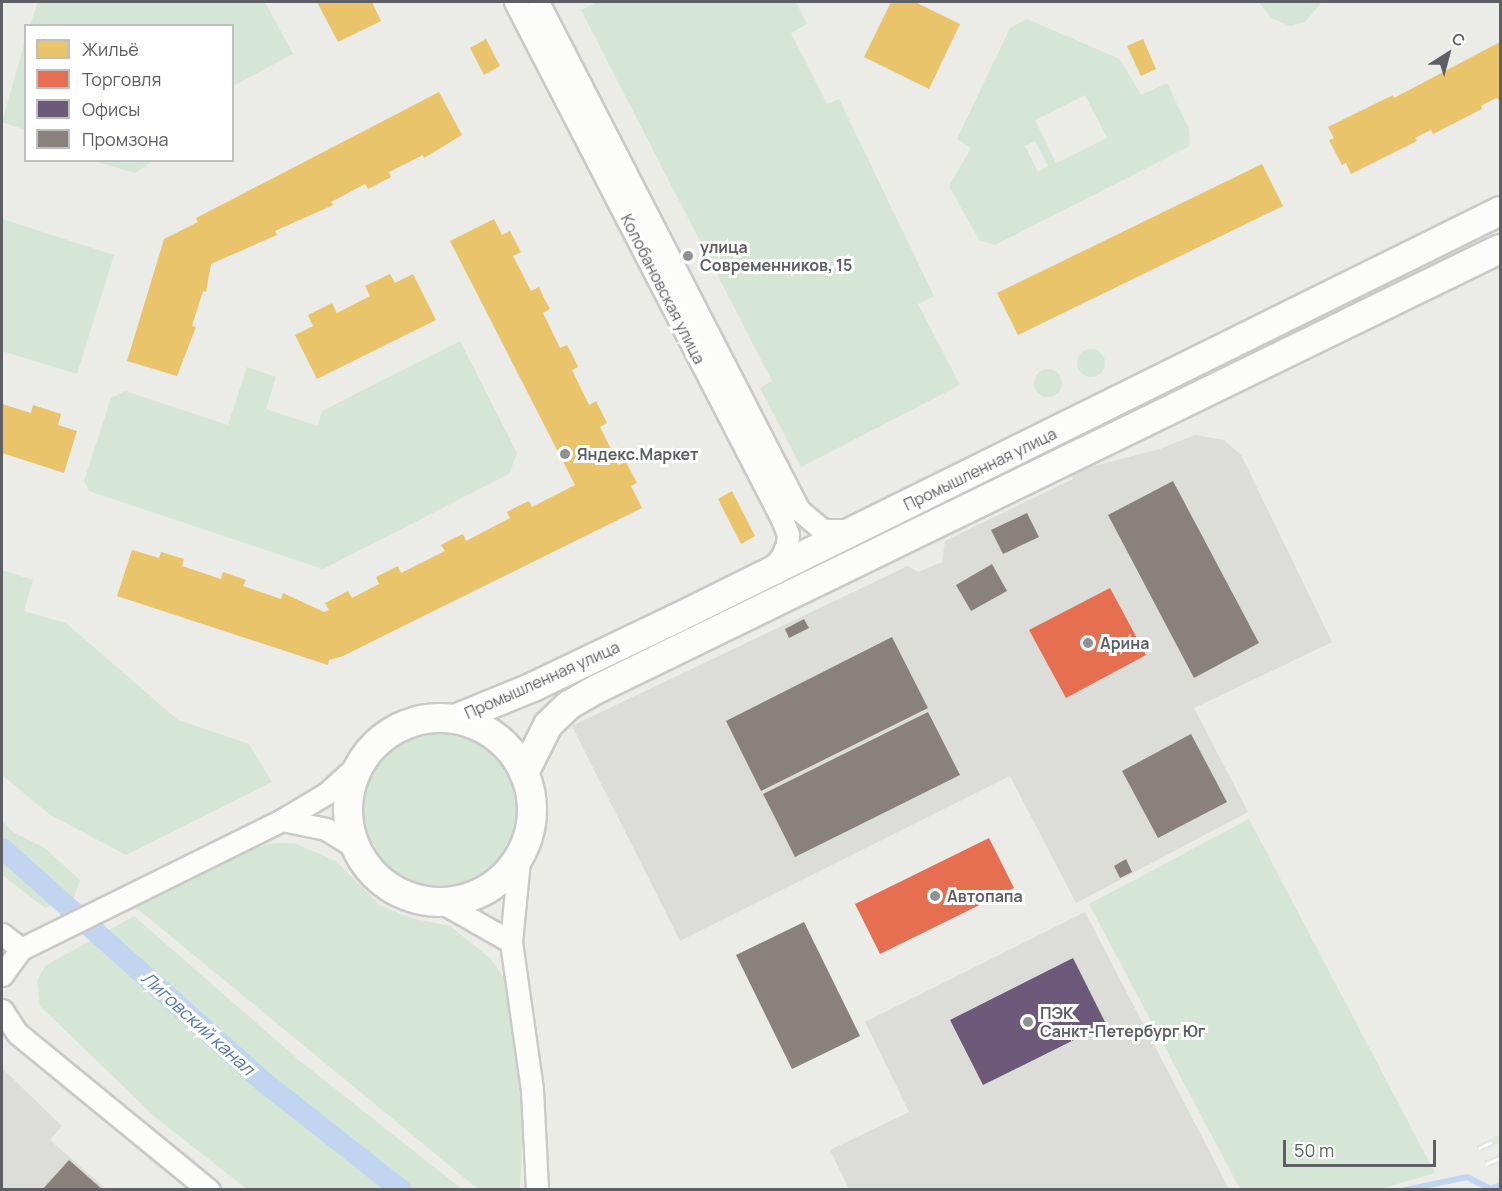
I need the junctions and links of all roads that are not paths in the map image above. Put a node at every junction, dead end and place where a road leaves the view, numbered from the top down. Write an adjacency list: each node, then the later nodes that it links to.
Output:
1 (515, 2): 6 (street, Колобановская улица)
2 (538, 2): 5 (street, Колобановская улица)
3 (1500, 211): 5 (street, Промышленная улица)
4 (1500, 249): 9 (street, Промышленная улица)
5 (855, 531): 6 (street, Промышленная улица)
6 (765, 575): 7 (street, Промышленная улица)
7 (455, 719): 8 (street); 9 (street)
8 (362, 761): 10 (street); 11 (street)
9 (524, 773): 12 (street)
10 (282, 820): 11 (street); 16 (street)
11 (356, 848): 13 (street)
12 (519, 860): 13 (street); 15 (street)
13 (443, 903): 15 (street)
14 (2, 934): 16 (street)
15 (511, 942): 20 (street)
16 (21, 949): 17 (street)
17 (2, 975)
18 (2, 1010): 19 (street)
19 (209, 1190)
20 (537, 1190)

